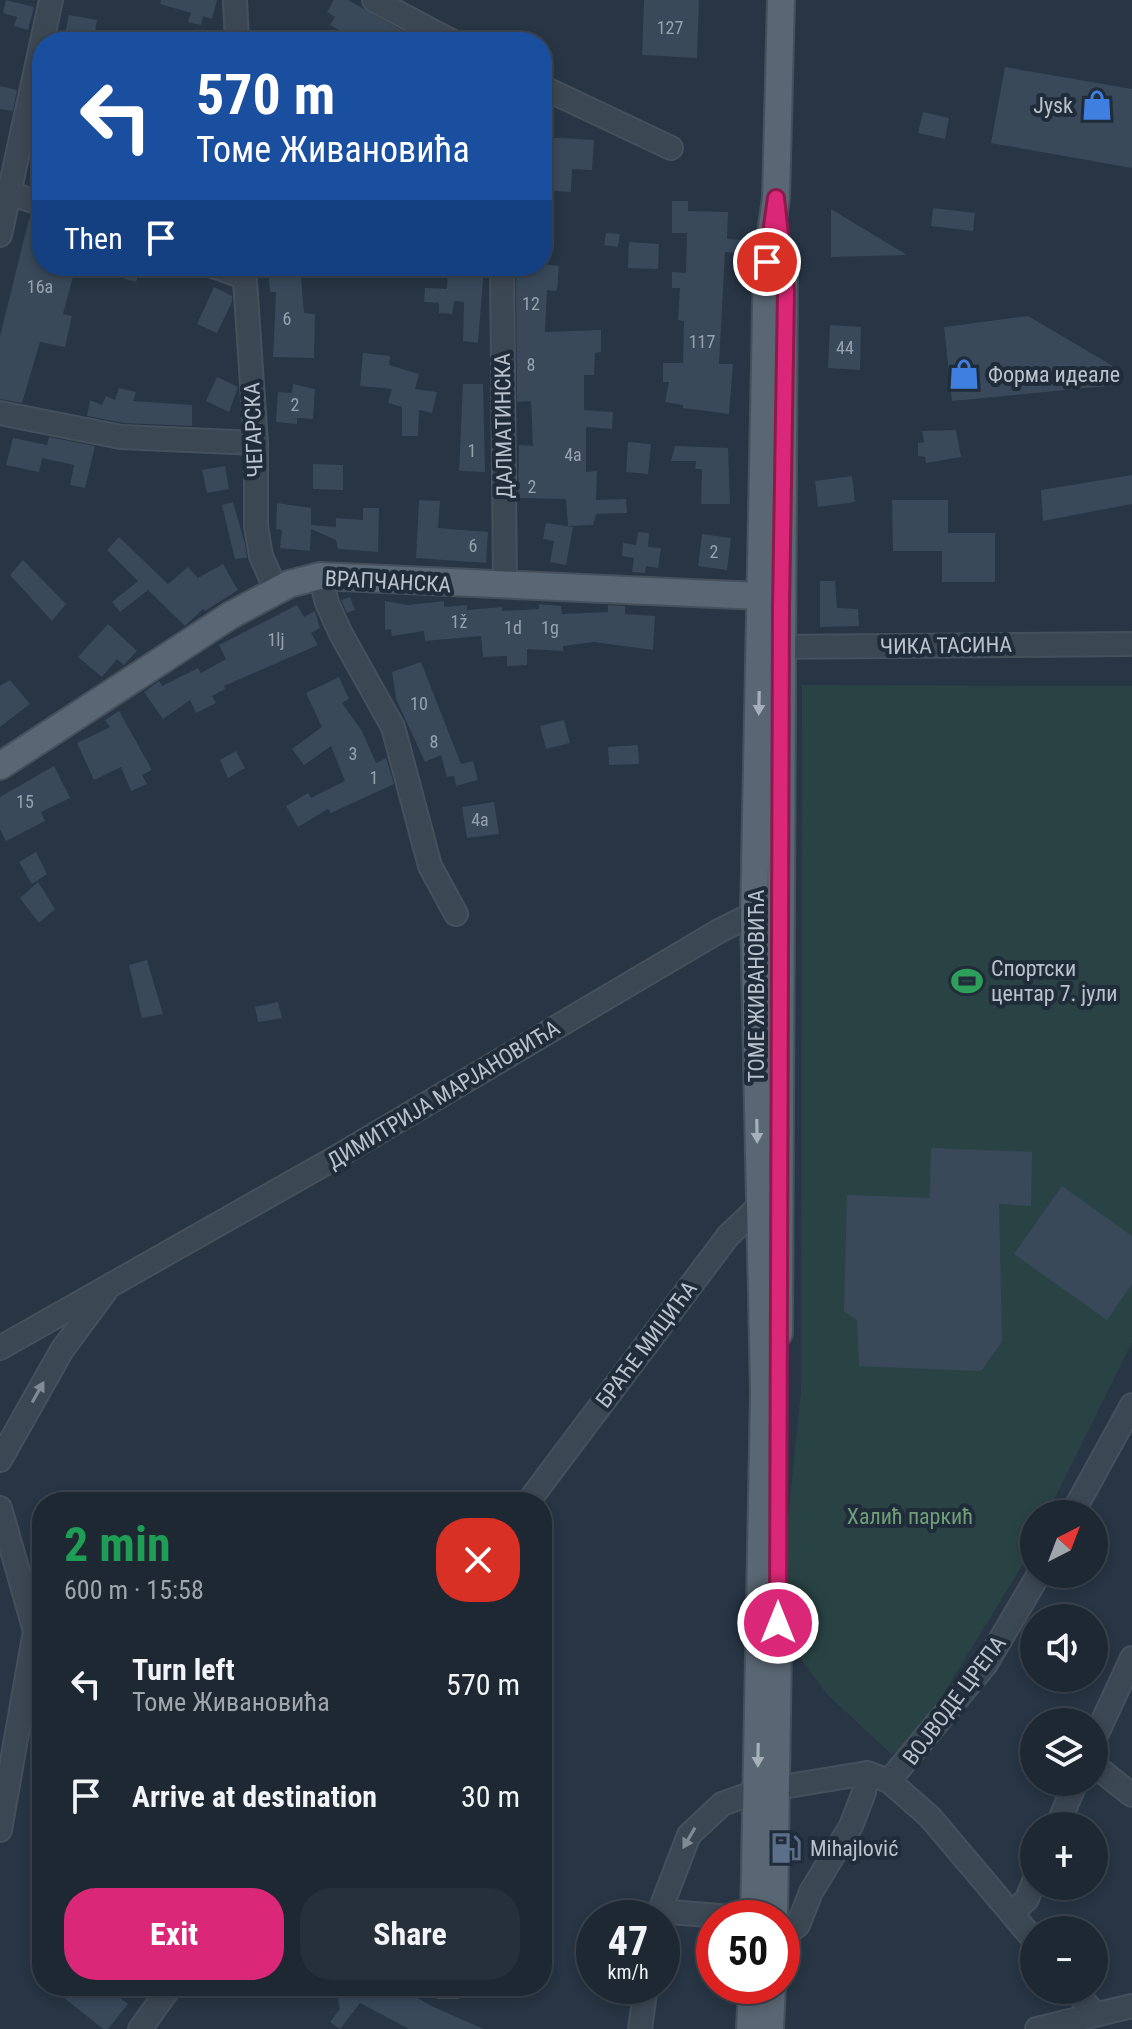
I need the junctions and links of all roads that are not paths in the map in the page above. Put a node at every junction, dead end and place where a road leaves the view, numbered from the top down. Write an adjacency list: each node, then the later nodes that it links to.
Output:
1 (51, 0): 5 (street)
2 (235, 0): 6 (street)
3 (374, 0): 7 (street)
4 (781, 0): 21 (main road, ТОМЕ ЖИВАНОВИЋА)
5 (44, 32)
6 (237, 32)
7 (434, 32)
8 (32, 87): 11 (street)
9 (552, 92): 10 (street)
10 (671, 148)
11 (9, 193): 12 (street); 13 (street)
12 (32, 201)
13 (0, 235)
14 (244, 276): 17 (street, ЧЕГАРСКА)
15 (502, 276): 19 (street, ДАЛМАТИНСКА)
16 (0, 413): 17 (street)
17 (256, 443): 20 (street, ЧЕГАРСКА)
18 (320, 576): 19 (main road, ВРАПЧАНСКА); 20 (main road, ВРАПЧАНСКА); 25 (street)
19 (505, 586): 21 (main road, ВРАПЧАНСКА)
20 (276, 590): 24 (main road, ВРАПЧАНСКА)
21 (772, 597): 23 (main road, ТОМЕ ЖИВАНОВИЋА)
22 (1132, 644): 23 (street, ЧИКА ТАСИНА)
23 (771, 647): 26 (main road, ТОМЕ ЖИВАНОВИЋА)
24 (0, 766)
25 (456, 914)
26 (767, 917): 27 (main road, ТОМЕ ЖИВАНОВИЋА); 28 (street, ДИМИТРИЈА МАРЈАНОВИЋА)
27 (769, 1209): 32 (street, БРАЋЕ МИЦИЋА); 43 (main road, ТОМЕ ЖИВАНОВИЋА)
28 (109, 1286): 29 (street, ДИМИТРИЈА МАРЈАНОВИЋА); 31 (street, ДИМИТРИЈА МАРЈАНОВИЋА, one-way to 28)
29 (0, 1348)
30 (1132, 1405): 33 (street)
31 (0, 1460)
32 (536, 1492)
33 (1080, 1500)
34 (0, 1508): 36 (street)
35 (1031, 1588): 42 (street, ВОЈВОДЕ ЦРЕПА)
36 (32, 1620)
37 (32, 1648): 45 (street)
38 (1132, 1658): 39 (street)
39 (1108, 1710)
40 (867, 1773): 42 (street); 43 (street); 51 (street)
41 (1108, 1776): 44 (street)
42 (889, 1781): 50 (street)
43 (768, 1790): 46 (street, one-way to 46); 47 (main road, ТОМЕ ЖИВАНОВИЋА); 48 (main road, ТОМЕ ЖИВАНОВИЋА)
44 (1132, 1795)
45 (0, 1830)
46 (663, 1900)
47 (756, 1900)
48 (773, 1900)
49 (1026, 1900): 50 (street)
50 (1012, 1913): 52 (street)
51 (800, 1920)
52 (1020, 1923)
53 (164, 1996): 60 (street)
54 (643, 2004): 61 (street)
55 (751, 2004): 62 (main road)
56 (771, 2004): 63 (main road)
57 (1084, 2004): 59 (street)
58 (1132, 2006): 59 (street)
59 (1095, 2021): 64 (street)
60 (140, 2029)
61 (640, 2029)
62 (750, 2029)
63 (770, 2029)
64 (1037, 2029)

